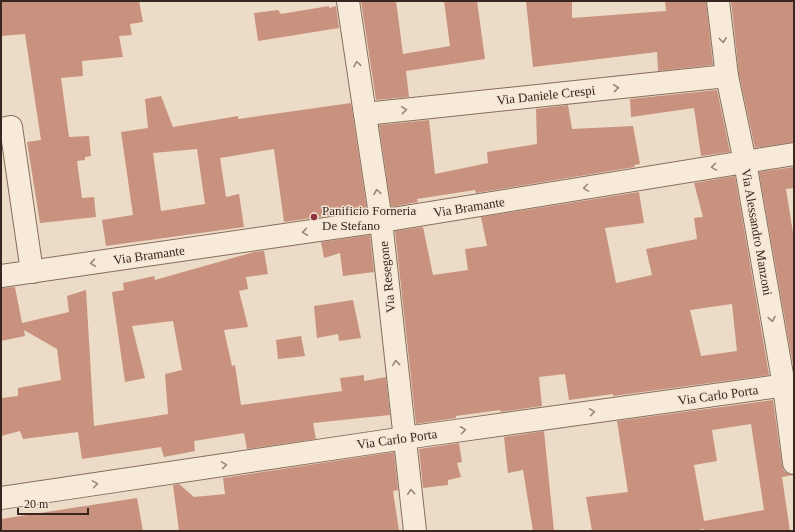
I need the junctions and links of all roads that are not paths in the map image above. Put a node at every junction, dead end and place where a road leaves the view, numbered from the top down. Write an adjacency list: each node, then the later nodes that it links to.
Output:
1 (348, 1): 4 (street, Via Resegone, one-way to 1)
2 (718, 1): 3 (street, Via Alessandro Manzoni, one-way to 3)
3 (727, 76): 4 (street, Via Daniele Crespi, one-way to 3); 7 (street, Via Alessandro Manzoni)
4 (365, 114): 8 (street, Via Resegone, one-way to 4)
5 (1, 129): 9 (street)
6 (794, 154): 7 (street, Via Bramante)
7 (745, 162): 8 (street, Via Bramante, one-way to 8); 11 (street, Via Alessandro Manzoni, one-way to 11)
8 (381, 222): 9 (street, Via Bramante, one-way to 9); 12 (street, Via Resegone, one-way to 8)
9 (32, 272): 10 (street, Via Bramante)
10 (1, 276)
11 (789, 385): 12 (street, Via Carlo Porta, one-way to 11); 13 (street, Via Alessandro Manzoni)
12 (405, 438): 14 (street, Via Carlo Porta, one-way to 12); 15 (street, Via Resegone, one-way to 12)
13 (794, 463)
14 (1, 498)
15 (415, 531)

